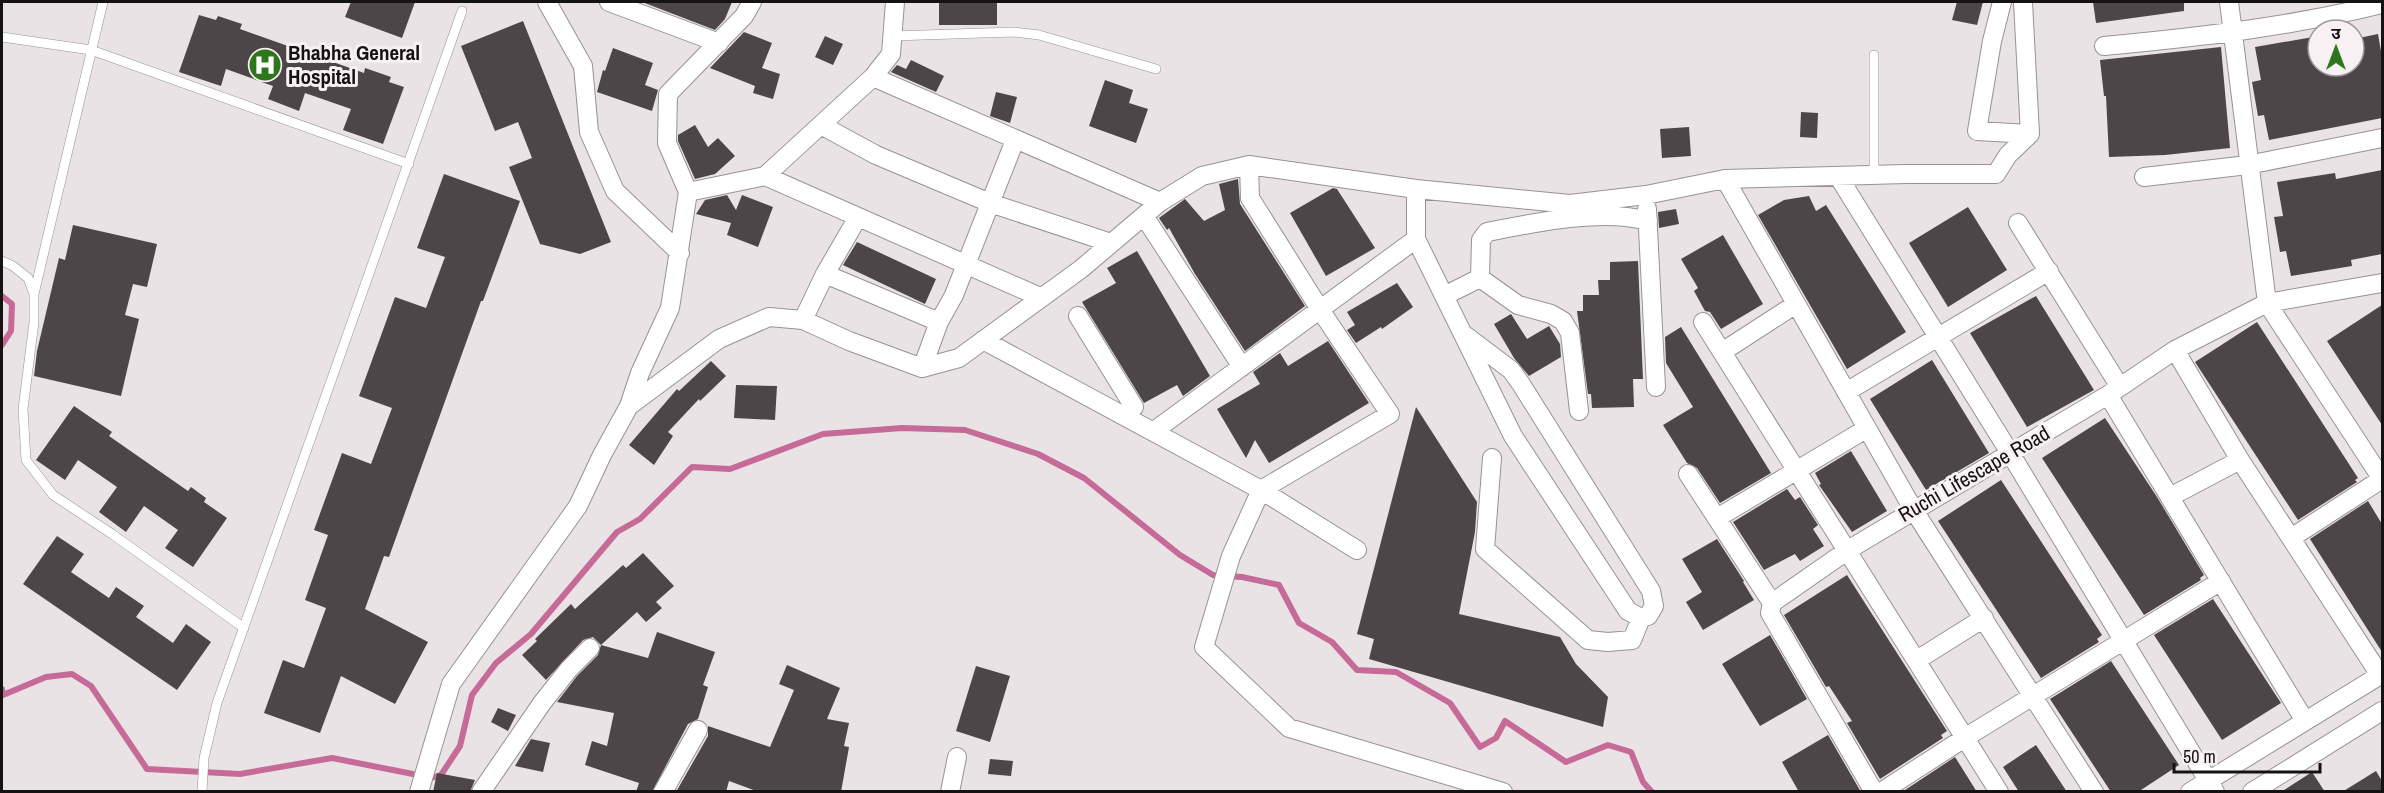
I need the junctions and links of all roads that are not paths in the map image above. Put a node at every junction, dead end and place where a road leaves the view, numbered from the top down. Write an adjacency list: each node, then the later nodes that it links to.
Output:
1 (103, 2): 17 (lane)
2 (548, 2): 44 (street)
3 (609, 2): 15 (street)
4 (752, 2): 15 (street)
5 (895, 2): 13 (street)
6 (2002, 2): 22 (street)
7 (2023, 2): 22 (street)
8 (2229, 2): 12 (street)
9 (2382, 4): 10 (street)
10 (2337, 8): 12 (street)
11 (462, 11): 25 (lane)
12 (2233, 33): 16 (street); 27 (street)
13 (892, 36): 19 (lane); 20 (street)
14 (2, 37): 17 (lane)
15 (719, 43): 34 (street)
16 (2104, 46)
17 (91, 50): 25 (lane); 51 (lane)
18 (1874, 55): 28 (lane)
19 (1155, 69)
20 (873, 78): 21 (street); 24 (street)
21 (821, 125): 29 (street); 37 (street)
22 (2030, 134): 28 (street)
23 (2382, 138): 27 (street)
24 (1014, 140): 36 (street); 37 (street)
25 (409, 164): 95 (lane)
26 (1249, 165): 33 (street); 36 (street); 56 (street)
27 (2248, 165): 31 (street); 54 (street)
28 (1874, 175): 30 (street)
29 (765, 176): 34 (street); 39 (street)
30 (1838, 176): 32 (street); 62 (street)
31 (2144, 177)
32 (1725, 179): 35 (street); 55 (street)
33 (1416, 189): 35 (street); 42 (street)
34 (688, 192): 44 (street)
35 (1646, 195): 40 (street)
36 (1160, 202): 38 (street)
37 (990, 203): 43 (street); 46 (street)
38 (1144, 216): 43 (street); 66 (street)
39 (858, 217): 46 (street); 48 (street)
40 (1648, 221): 49 (street); 69 (street)
41 (2018, 223): 47 (street)
42 (1416, 239): 52 (street); 56 (street)
43 (1111, 243): 53 (street)
44 (680, 253): 72 (street)
45 (2, 261): 51 (lane)
46 (966, 264): 53 (street); 59 (street)
47 (2049, 271): 62 (street); 70 (street)
48 (825, 274): 58 (street); 59 (street)
49 (1480, 278): 52 (street); 75 (street)
50 (2382, 282): 54 (street, Ruchi Lifescape Road)
51 (34, 294): 95 (lane)
52 (1444, 296): 61 (street)
53 (1040, 297): 63 (street)
54 (2267, 303): 64 (street, Ruchi Lifescape Road); 83 (street)
55 (1796, 304): 65 (street); 71 (street)
56 (1321, 310): 66 (street); 84 (street)
57 (1078, 316): 68 (street)
58 (803, 320): 67 (street); 72 (street)
59 (939, 322): 67 (street)
60 (1703, 322): 65 (street)
61 (1462, 333): 93 (street); 93 (street)
62 (1937, 337): 71 (street); 78 (street)
63 (983, 340): 67 (street); 74 (street)
64 (2175, 350): 70 (street, Ruchi Lifescape Road); 80 (street)
65 (1722, 352): 81 (street)
66 (1242, 367): 77 (street)
67 (922, 368)
68 (1115, 379): 73 (street); 74 (street)
69 (1656, 387)
70 (2114, 391): 78 (street, Ruchi Lifescape Road); 85 (street)
71 (1846, 392): 76 (street)
72 (629, 406): 108 (street)
73 (1134, 407)
74 (1112, 409): 77 (street)
75 (1579, 411)
76 (1866, 429): 81 (street); 86 (street)
77 (1154, 431): 84 (street)
78 (2010, 453): 86 (street, Ruchi Lifescape Road); 96 (street)
79 (1491, 458): 93 (street)
80 (2240, 460): 85 (street); 88 (street)
81 (1797, 469): 87 (street); 90 (street)
82 (1688, 474): 87 (street)
83 (2382, 479): 88 (street)
84 (1262, 490): 89 (street); 112 (street)
85 (2170, 497): 91 (street)
86 (1913, 509): 90 (street, Ruchi Lifescape Road); 94 (street)
87 (1717, 518): 92 (street)
88 (2291, 538): 99 (street)
89 (1357, 550)
90 (1848, 550): 92 (street, Ruchi Lifescape Road); 98 (street)
91 (2221, 581): 96 (street); 102 (street)
92 (1772, 603): 113 (street)
93 (1641, 618)
94 (1984, 618): 98 (street); 100 (street)
95 (244, 628): 107 (lane)
96 (2125, 641): 100 (street); 106 (street)
97 (590, 648): 109 (street)
98 (1917, 660): 104 (street)
99 (2381, 674): 102 (street)
100 (2034, 696): 104 (street); 116 (street)
101 (2382, 711): 118 (street)
102 (2305, 721): 106 (street)
103 (698, 730): 110 (street)
104 (1966, 737): 114 (street); 115 (street)
105 (957, 757): 111 (street)
106 (2212, 786): 117 (street)
107 (202, 791)
108 (419, 792)
109 (480, 792)
110 (663, 792)
111 (950, 792)
112 (1503, 792)
113 (1874, 792)
114 (1881, 792)
115 (1999, 792)
116 (2094, 792)
117 (2190, 792)
118 (2253, 792)

